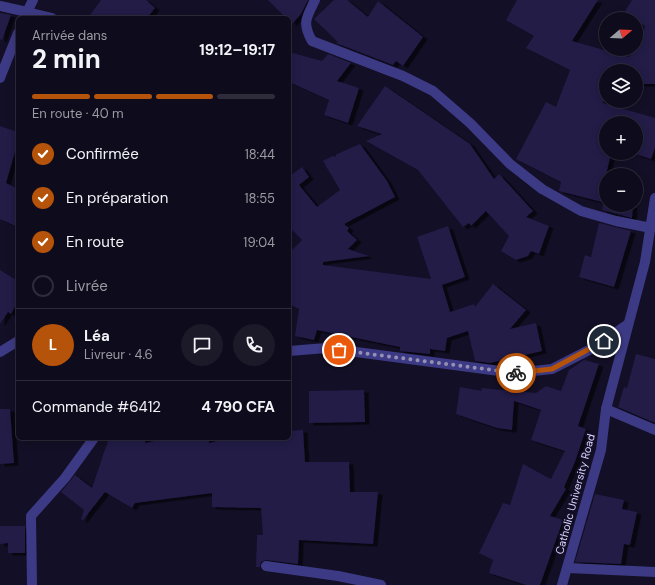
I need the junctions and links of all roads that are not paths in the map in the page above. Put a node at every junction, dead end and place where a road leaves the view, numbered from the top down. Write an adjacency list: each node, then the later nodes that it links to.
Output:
1 (33, 0): 4 (street)
2 (315, 0): 8 (street)
3 (0, 6): 4 (street)
4 (25, 15)
5 (16, 38): 6 (street)
6 (0, 78)
7 (655, 198): 8 (street, Catholic University Road)
8 (651, 228): 9 (street, Catholic University Road)
9 (627, 325): 11 (street); 13 (street, Catholic University Road)
10 (16, 342): 12 (street)
11 (291, 351)
12 (0, 352)
13 (606, 409): 14 (street); 17 (street, Catholic University Road)
14 (655, 430)
15 (93, 440): 19 (street)
16 (266, 566): 20 (street)
17 (568, 568): 18 (street); 21 (street, Catholic University Road)
18 (655, 572)
19 (32, 585)
20 (381, 585)
21 (562, 585)

